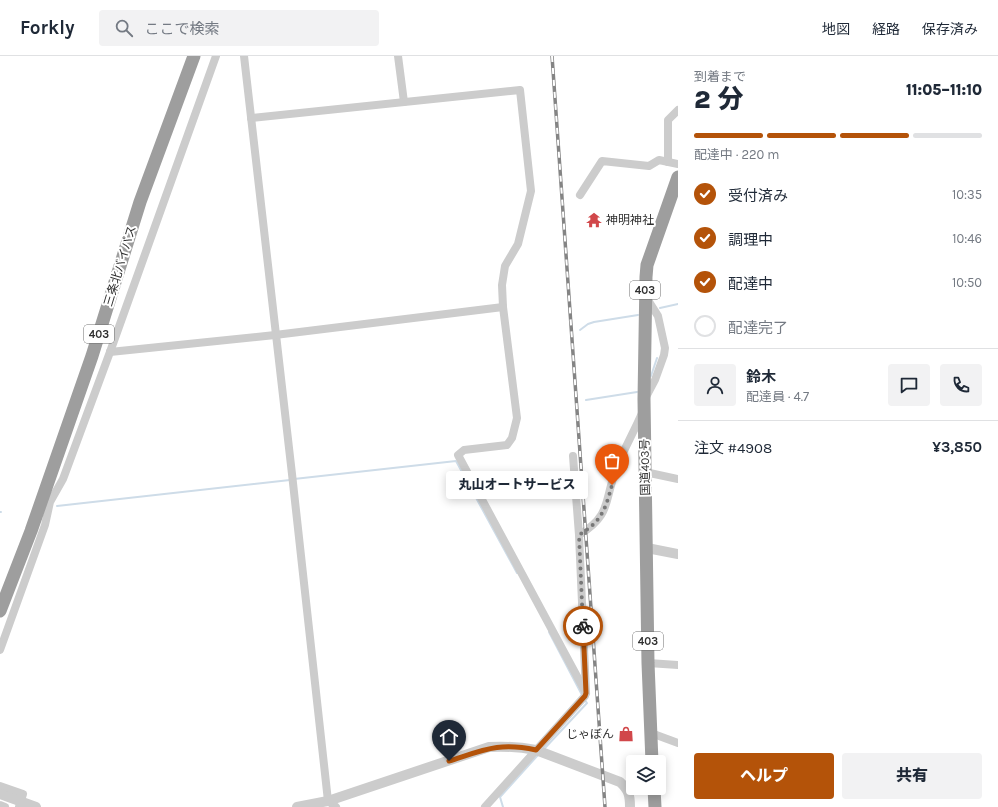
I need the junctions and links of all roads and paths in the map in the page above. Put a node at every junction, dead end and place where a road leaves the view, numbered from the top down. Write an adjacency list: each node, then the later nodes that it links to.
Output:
1 (194, 56): 24 (highway, 三条北バイパス / 403)
2 (216, 56): 16 (street)
3 (244, 56): 7 (street)
4 (398, 56): 5 (street)
5 (404, 102): 7 (street); 14 (street)
6 (678, 110): 8 (street)
7 (251, 118): 15 (street)
8 (668, 162): 9 (street); 11 (street)
9 (678, 164)
10 (678, 176): 12 (highway, 国道403号 / 403)
11 (580, 195)
12 (675, 195): 13 (highway, 国道403号 / 403)
13 (645, 295): 17 (highway, 国道403号 / 403); 17 (street)
14 (503, 308): 15 (street); 28 (street)
15 (276, 335): 16 (street); 37 (street)
16 (110, 352): 25 (street)
17 (644, 404): 19 (highway, 国道403号 / 403); 21 (street)
18 (573, 456): 21 (street)
19 (645, 472): 20 (street); 22 (highway, 国道403号 / 403)
20 (678, 479)
21 (579, 535): 28 (street)
22 (647, 548): 23 (street); 26 (highway, 国道403号 / 403)
23 (678, 554)
24 (0, 611)
25 (0, 650)
26 (648, 663): 27 (street); 29 (highway, 国道403号 / 403)
27 (678, 666)
28 (586, 693): 31 (street)
29 (651, 733): 30 (street); 32 (highway, 国道403号 / 403)
30 (678, 743)
31 (536, 750): 37 (street); 42 (street); 43 (street)
32 (652, 755)
33 (0, 786): 36 (street)
34 (0, 794): 36 (street)
35 (654, 795): 44 (highway)
36 (20, 804): 40 (street)
37 (332, 804): 41 (street)
38 (0, 805): 39 (street)
39 (5, 807)
40 (36, 807)
41 (297, 807)
42 (485, 807)
43 (630, 807)
44 (655, 807)

